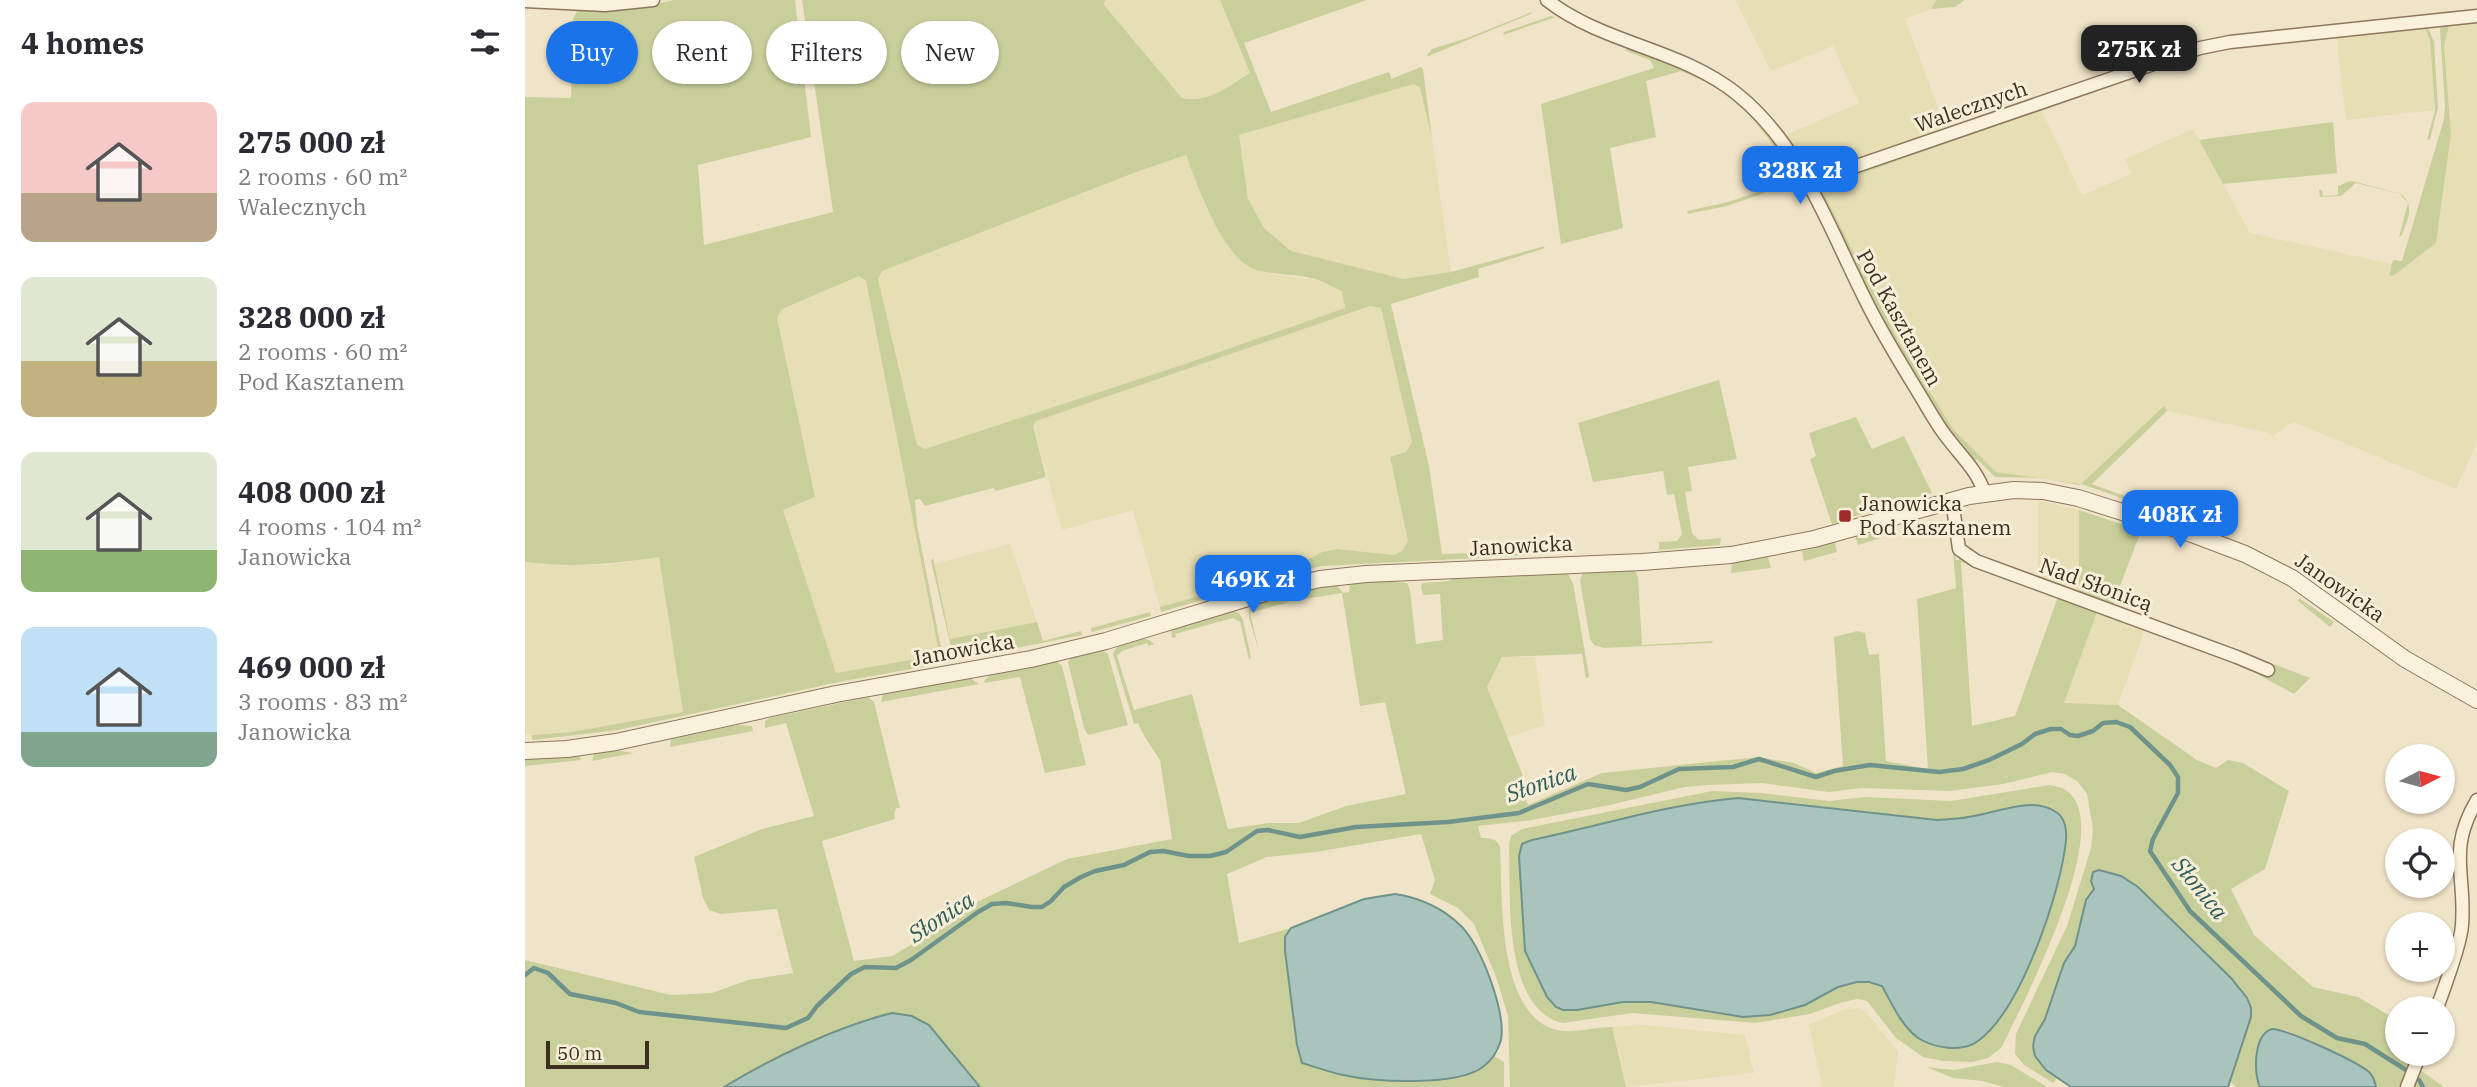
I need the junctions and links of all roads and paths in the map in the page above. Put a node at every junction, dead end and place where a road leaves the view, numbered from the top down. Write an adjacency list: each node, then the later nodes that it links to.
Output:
1 (653, 0): 3 (street)
2 (1548, 0): 5 (street, Pod Kasztanem)
3 (525, 1)
4 (2477, 16): 5 (street, Walecznych)
5 (1807, 183): 6 (street, Pod Kasztanem)
6 (1984, 492): 7 (street, Janowicka); 9 (street, Janowicka)
7 (1952, 500): 8 (street, Nad Słonicą); 10 (street, Janowicka)
8 (2268, 670)
9 (2477, 700)
10 (525, 751)
11 (2477, 800): 12 (street)
12 (2441, 996)
13 (2415, 1066): 14 (street)
14 (2407, 1087)

